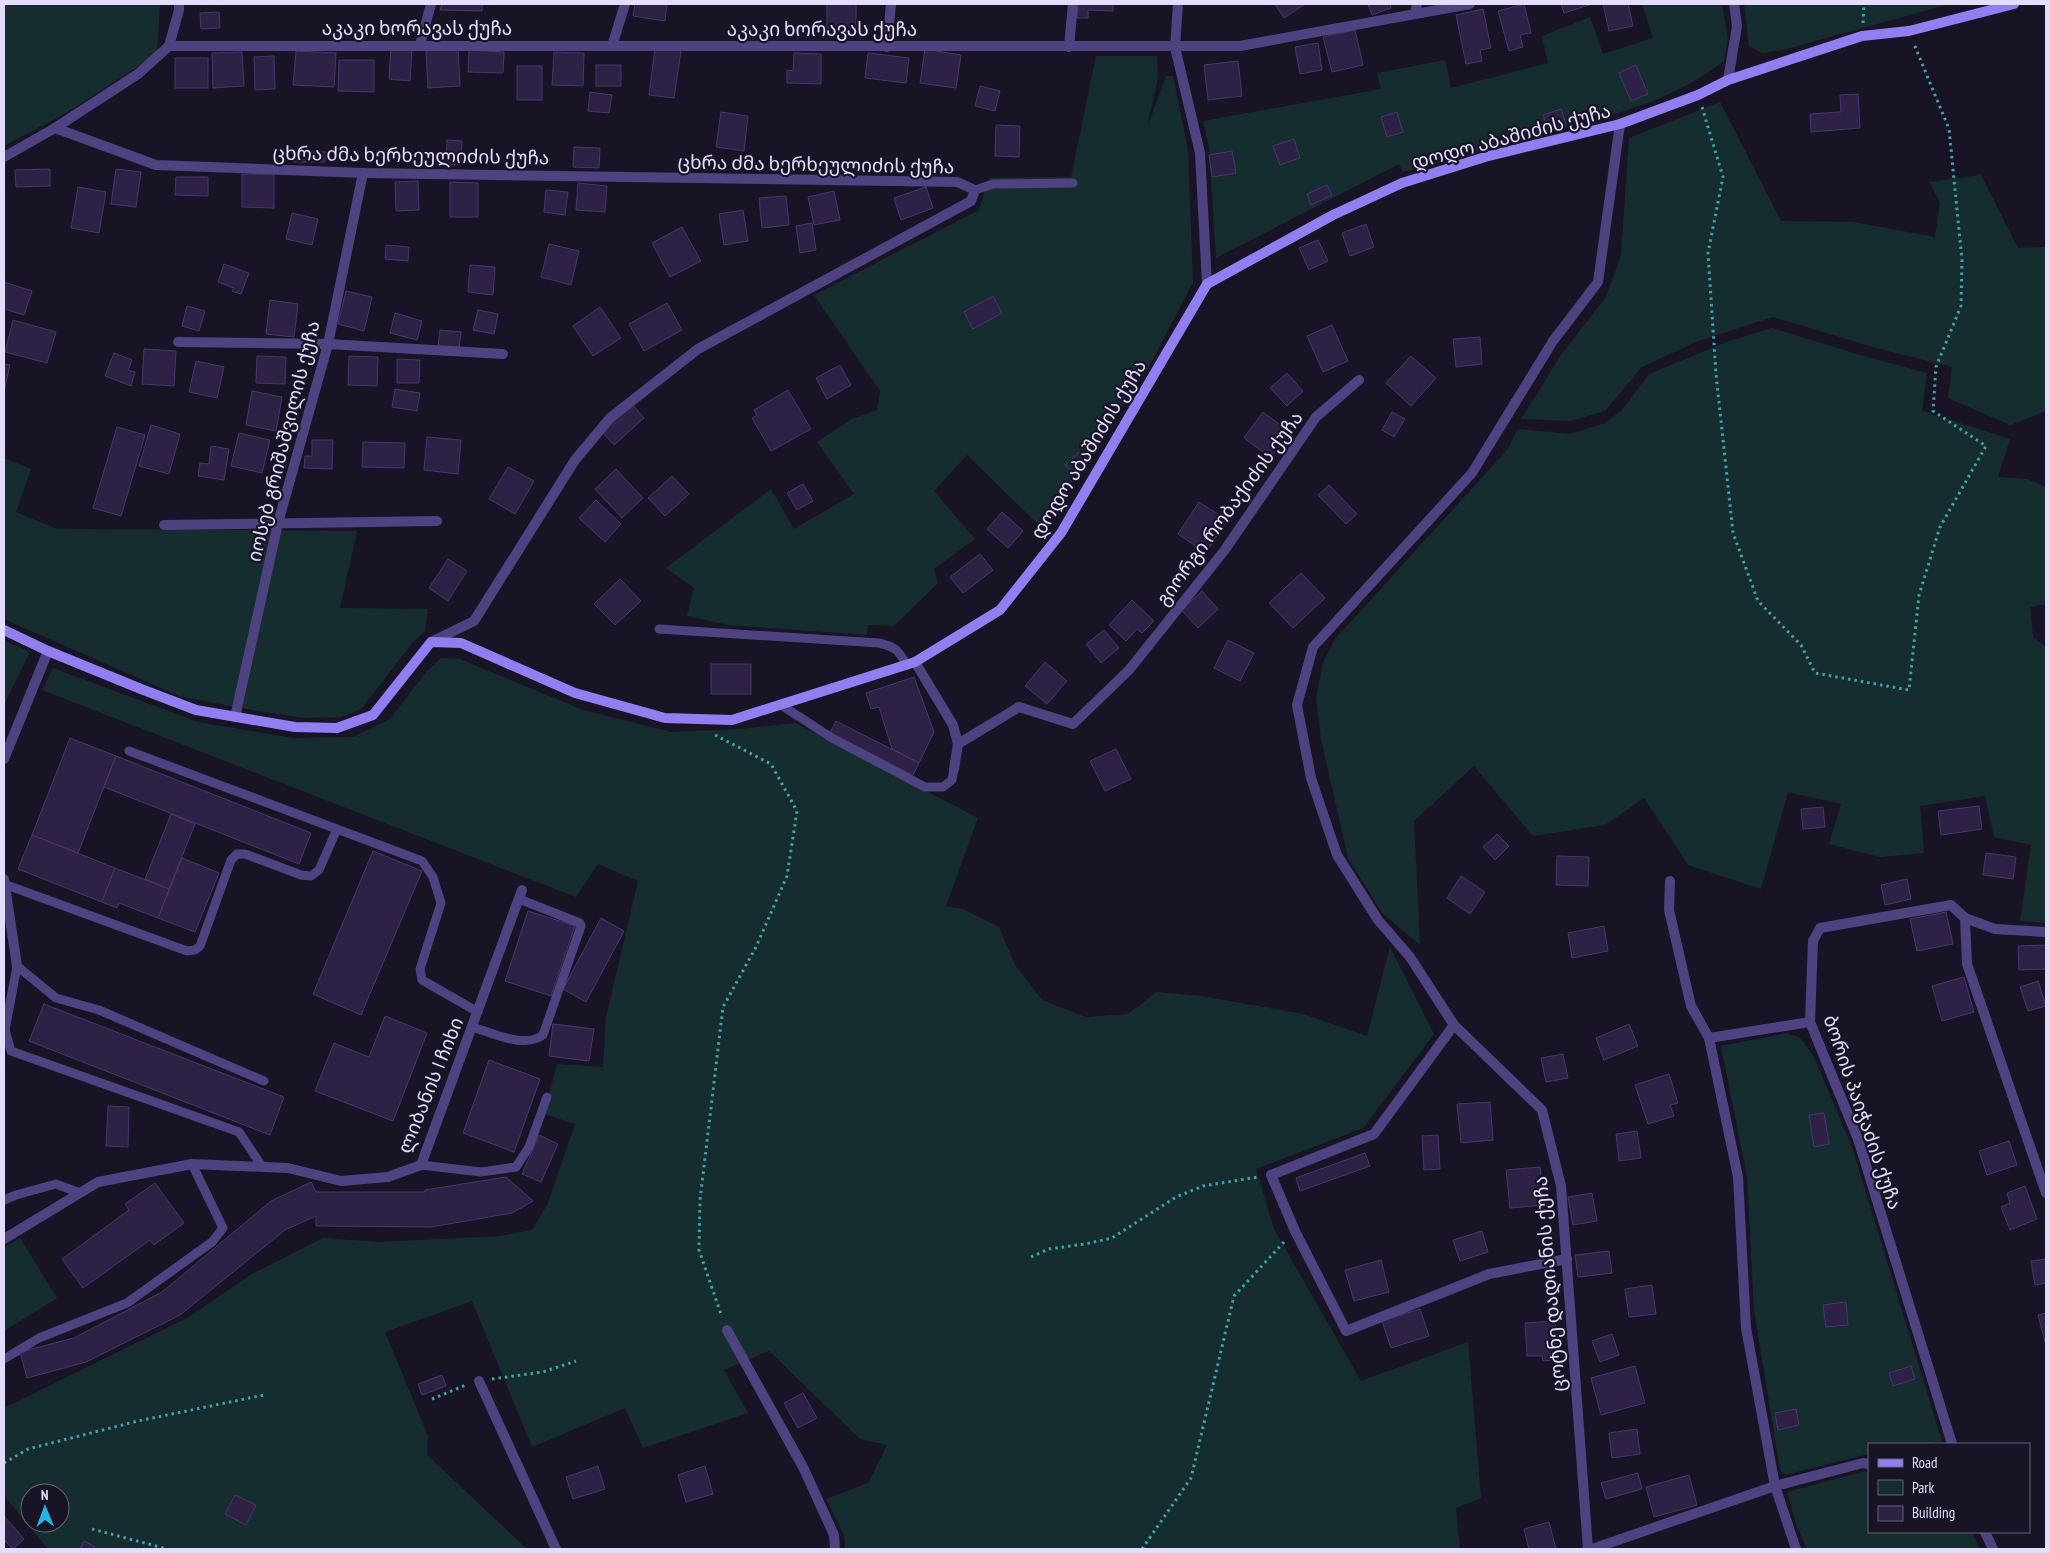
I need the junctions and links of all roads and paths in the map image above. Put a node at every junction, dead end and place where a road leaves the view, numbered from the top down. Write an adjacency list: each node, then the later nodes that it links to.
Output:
1 (178, 4): 13 (street)
2 (431, 4): 12 (street)
3 (625, 4): 14 (street)
4 (891, 4): 15 (street)
5 (1073, 4): 16 (street)
6 (1178, 4): 17 (street)
7 (1470, 4): 10 (street, აკაკი ხორავას ქუჩა)
8 (1734, 4): 18 (street)
9 (2014, 4): 11 (street, დოდო აბაშიძის ქუჩა)
10 (1416, 9): 17 (street, აკაკი ხორავას ქუჩა)
11 (1909, 32): 18 (street, დოდო აბაშიძის ქუჩა); 19 (path)
12 (420, 45): 13 (street, აკაკი ხორავას ქუჩა); 14 (street, აკაკი ხორავას ქუჩა)
13 (169, 46): 21 (street)
14 (612, 46): 15 (street, აკაკი ხორავას ქუჩა)
15 (887, 47): 16 (street, აკაკი ხორავას ქუჩა)
16 (1069, 47): 17 (street, აკაკი ხორავას ქუჩა)
17 (1175, 47): 26 (street)
18 (1728, 80): 19 (street, დოდო აბაშიძის ქუჩა)
19 (1698, 95): 20 (street, დოდო აბაშიძის ქუჩა)
20 (1620, 124): 26 (street, დოდო აბაშიძის ქუჩა); 55 (street, ცოტნე დადიანის ქუჩა)
21 (55, 128): 22 (street); 23 (street, ცხრა ძმა ხერხეულიძის ქუჩა)
22 (4, 157)
23 (363, 173): 25 (street, ცხრა ძმა ხერხეულიძის ქუჩა); 28 (street, იოსებ გრიშაშვილის ქუჩა)
24 (1073, 183): 25 (lane)
25 (975, 190): 36 (street, ცხრა ძმა ხერხეულიძის ქუჩა)
26 (1206, 284): 38 (street, დოდო აბაშიძის ქუჩა)
27 (178, 342): 28 (street)
28 (328, 344): 29 (street); 32 (street, იოსებ გრიშაშვილის ქუჩა)
29 (503, 354)
30 (1359, 380): 42 (street, გიორგი რობაქიძის ქუჩა)
31 (437, 521): 32 (street)
32 (278, 523): 33 (street); 40 (street, იოსებ გრიშაშვილის ქუჩა)
33 (164, 525)
34 (659, 629): 38 (lane)
35 (4, 630): 37 (street)
36 (431, 642): 39 (street, დოდო აბაშიძის ქუჩა); 40 (street)
37 (48, 651): 40 (street); 44 (street)
38 (911, 664): 39 (street, დოდო აბაშიძის ქუჩა); 42 (street)
39 (781, 705): 45 (lane)
40 (235, 717)
41 (710, 732): 72 (path)
42 (958, 744): 45 (street)
43 (129, 751): 46 (lane)
44 (4, 758)
45 (954, 769)
46 (337, 829): 48 (lane); 53 (lane)
47 (1670, 881): 58 (street)
48 (4, 882): 52 (street)
49 (520, 895): 53 (street, ლიბანის I ჩიხი); 56 (lane)
50 (1965, 918): 51 (street, ბორის პაიჭაძის ქუჩა); 54 (street, ბორის პაიჭაძის ქუჩა); 65 (street)
51 (2046, 932)
52 (17, 966): 57 (lane); 59 (lane)
53 (478, 1012): 56 (street, ლიბანის I ჩიხი)
54 (1810, 1022): 58 (street); 78 (street, ბორის პაიჭაძის ქუჩა)
55 (1454, 1025): 64 (street); 71 (street, ცოტნე დადიანის ქუჩა)
56 (472, 1027): 62 (street, ლიბანის I ჩიხი)
57 (4, 1032): 63 (lane)
58 (1708, 1038): 81 (street)
59 (264, 1081)
60 (546, 1097): 62 (lane)
61 (192, 1164): 63 (street, ლიბანის I ჩიხი); 66 (street, ლიბანის I ჩიხი); 73 (lane)
62 (421, 1165): 63 (street, ლიბანის I ჩიხი)
63 (261, 1166)
64 (1272, 1175): 68 (street); 70 (path)
65 (2046, 1193)
66 (80, 1194): 67 (lane); 69 (street, ლიბანის I ჩიხი)
67 (4, 1200)
68 (1295, 1230): 71 (street); 87 (path)
69 (4, 1239)
70 (1031, 1256)
71 (1568, 1259): 88 (street, ცოტნე დადიანის ქუჩა)
72 (727, 1330): 86 (street)
73 (4, 1359)
74 (576, 1361): 75 (path)
75 (479, 1380): 77 (path); 85 (street)
76 (264, 1395): 79 (path)
77 (432, 1399)
78 (1952, 1443)
79 (4, 1463)
80 (1868, 1464): 81 (street)
81 (1775, 1486): 89 (street); 90 (street)
82 (92, 1529): 84 (path)
83 (1986, 1533): 91 (street)
84 (167, 1549)
85 (556, 1549)
86 (836, 1549)
87 (1142, 1549)
88 (1588, 1549)
89 (1592, 1549)
90 (1796, 1549)
91 (1993, 1549)

